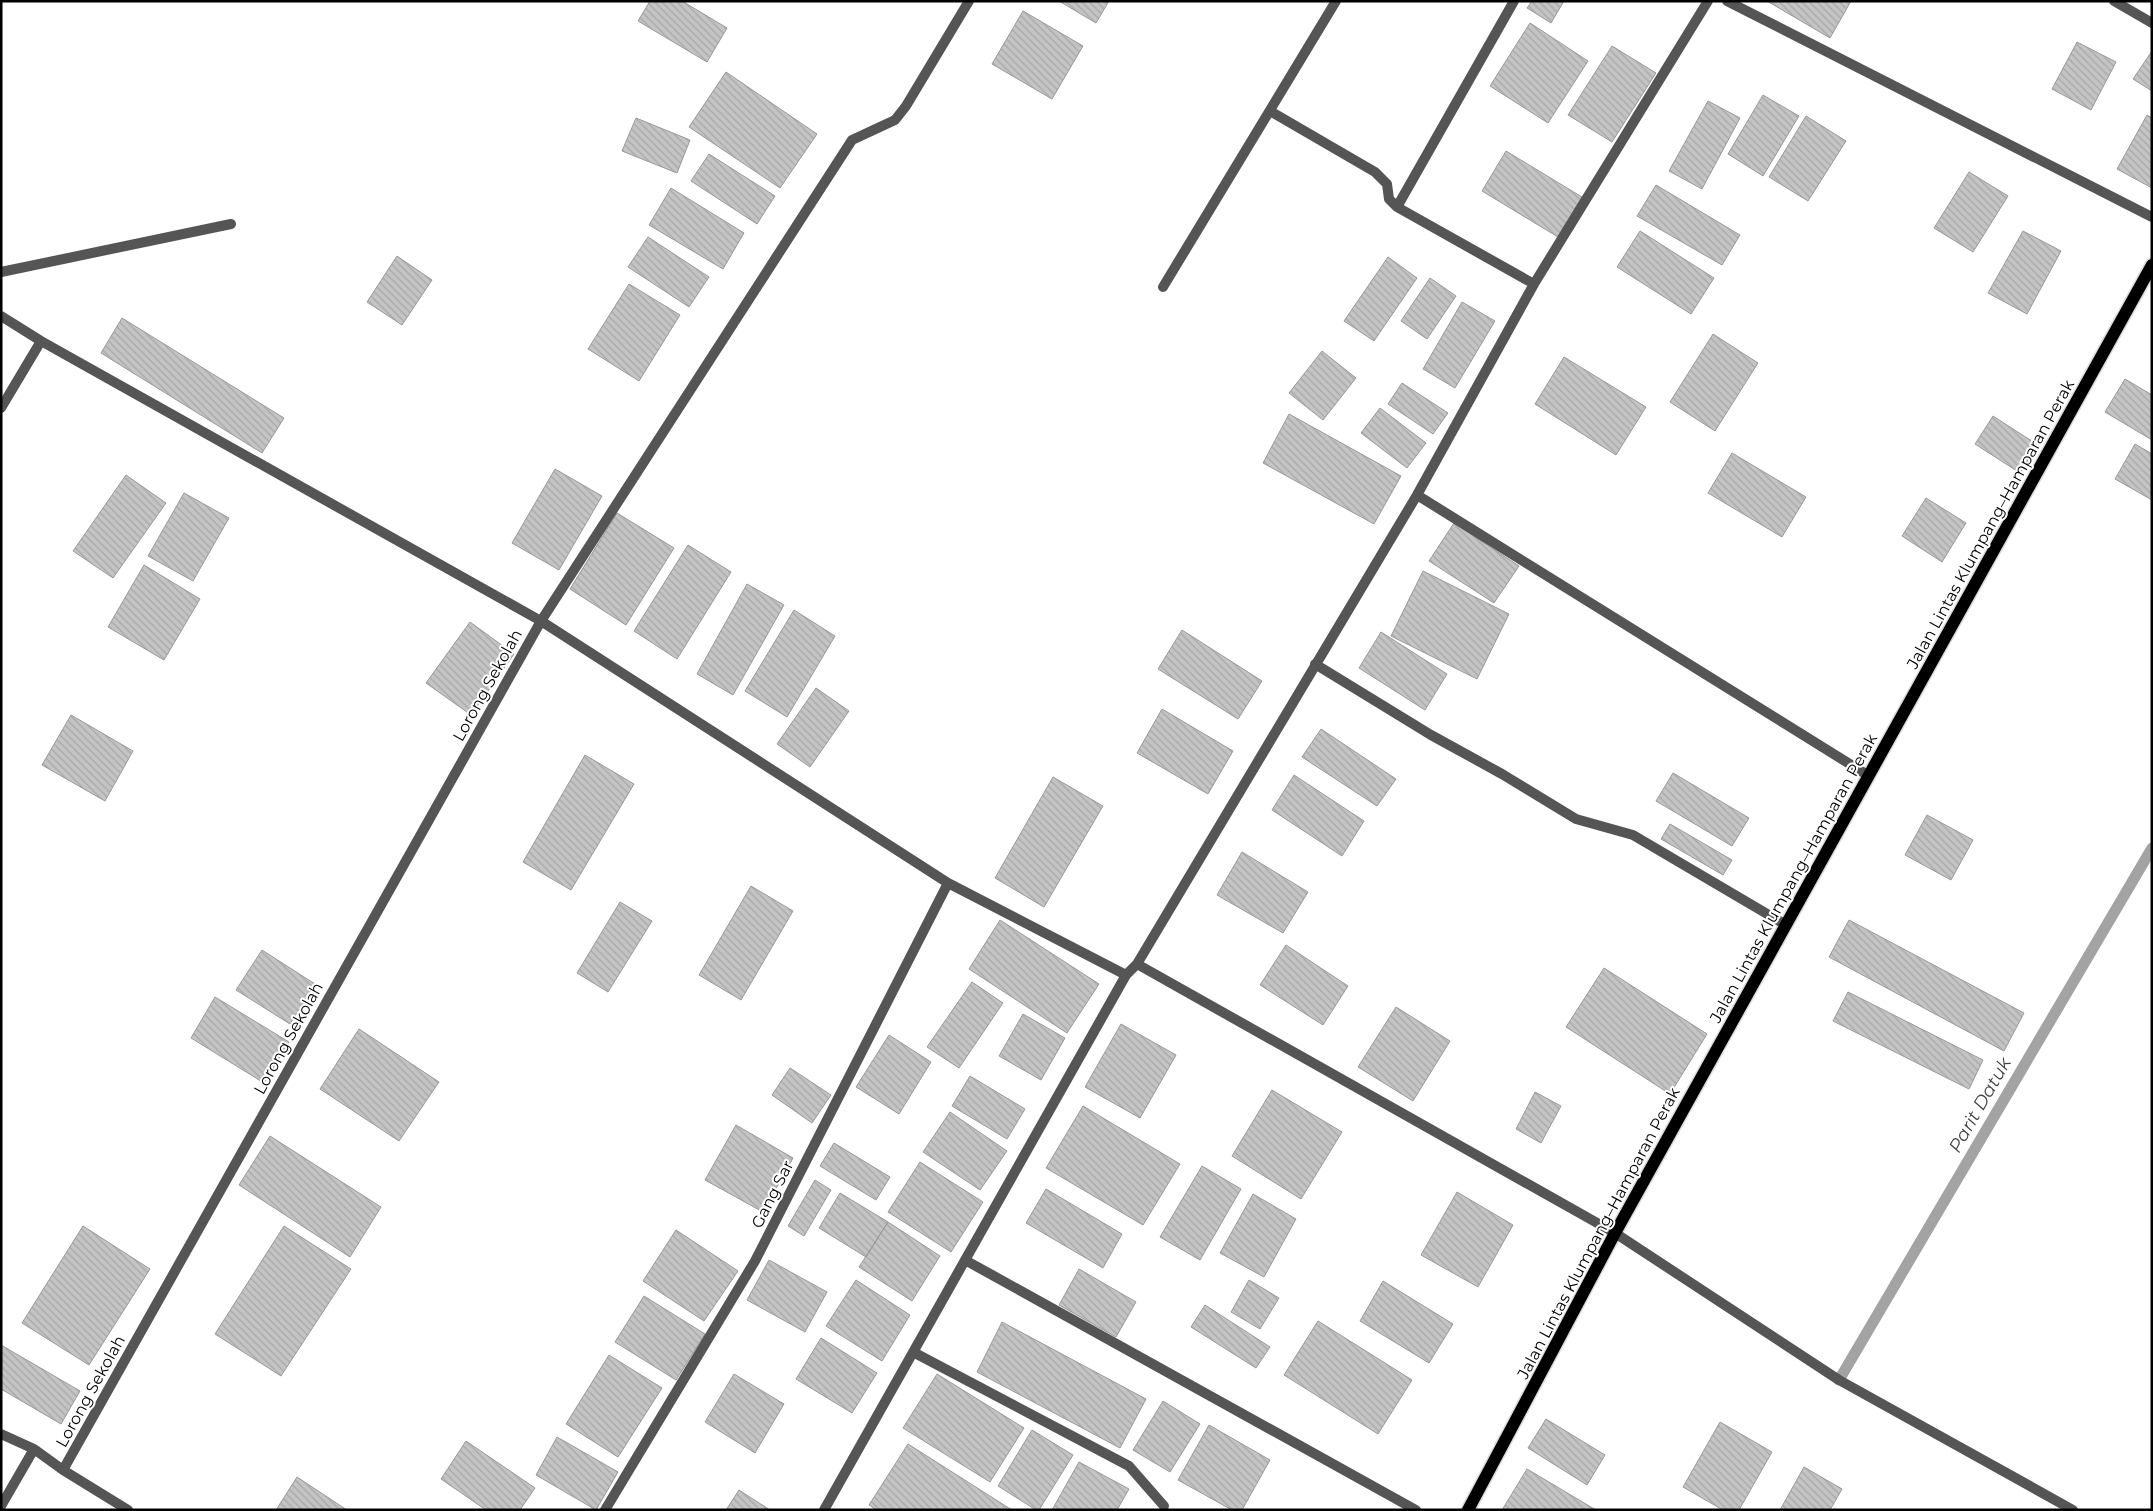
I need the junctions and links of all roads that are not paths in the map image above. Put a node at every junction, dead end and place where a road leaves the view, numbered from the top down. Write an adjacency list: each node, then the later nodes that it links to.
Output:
1 (969, 1): 20 (street, Lorong Sekolah)
2 (1336, 1): 8 (street)
3 (1514, 1): 9 (street)
4 (1708, 1): 14 (street)
5 (2114, 1): 7 (street)
6 (1732, 2): 10 (street)
7 (2152, 23)
8 (1270, 111): 9 (street); 15 (street)
9 (1396, 208): 14 (street)
10 (2152, 217)
11 (231, 224): 13 (street)
12 (2152, 265): 22 (main road, Jalan Lintas Klumpang–Hamparan Perak)
13 (1, 272)
14 (1534, 284): 19 (street)
15 (1163, 288)
16 (1, 316): 17 (street)
17 (41, 341): 18 (street); 20 (street)
18 (1, 408)
19 (1417, 495): 21 (street); 22 (street)
20 (540, 621): 23 (street); 32 (street, Lorong Sekolah)
21 (1315, 664): 24 (street); 25 (street)
22 (1869, 776): 24 (main road, Jalan Lintas Klumpang–Hamparan Perak)
23 (948, 883): 26 (street); 36 (street, Gang Sar)
24 (1786, 925): 27 (main road, Jalan Lintas Klumpang–Hamparan Perak)
25 (1137, 964): 26 (street); 27 (street)
26 (1126, 974): 28 (street)
27 (1615, 1233): 39 (main road, Jalan Lintas Klumpang–Hamparan Perak); 40 (street)
28 (964, 1260): 29 (street); 38 (street)
29 (913, 1352): 34 (street); 37 (street)
30 (1, 1434): 31 (street)
31 (34, 1449): 32 (street); 33 (street)
32 (62, 1470): 35 (street)
33 (1, 1506)
34 (1164, 1506)
35 (128, 1510)
36 (605, 1510)
37 (824, 1510)
38 (1416, 1510)
39 (1468, 1510)
40 (2073, 1510)

